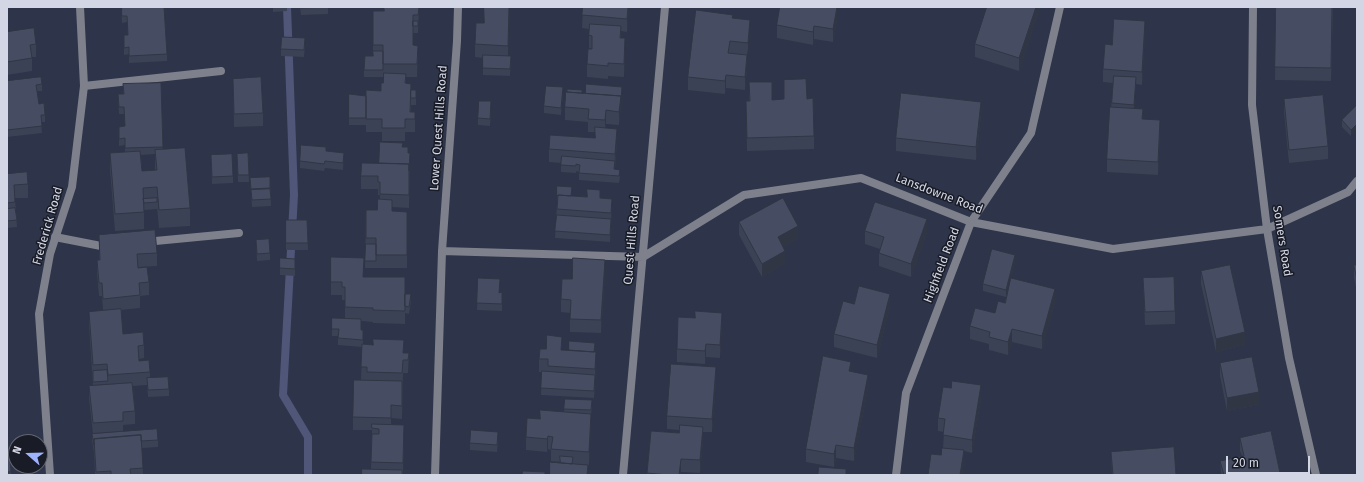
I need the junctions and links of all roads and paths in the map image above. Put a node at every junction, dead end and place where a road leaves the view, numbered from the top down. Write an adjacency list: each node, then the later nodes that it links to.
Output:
1 (80, 7): 7 (street, Frederick Road)
2 (458, 7): 15 (street, Lower Quest Hills Road)
3 (665, 7): 16 (street, Quest Hills Road)
4 (1060, 7): 9 (street, Highfield Road)
5 (1253, 7): 10 (street, Somers Road)
6 (221, 71): 7 (street)
7 (84, 86): 12 (street, Frederick Road)
8 (1357, 182): 10 (street, Lansdowne Road)
9 (971, 222): 10 (street, Lansdowne Road); 16 (street, Lansdowne Road); 20 (street, Highfield Road)
10 (1267, 229): 21 (street, Somers Road)
11 (239, 233): 13 (street)
12 (55, 237): 14 (street); 17 (street, Frederick Road)
13 (140, 243)
14 (117, 245)
15 (442, 251): 16 (street); 18 (street, Lower Quest Hills Road)
16 (643, 257): 19 (street, Quest Hills Road)
17 (50, 475)
18 (435, 475)
19 (623, 475)
20 (896, 475)
21 (1316, 475)

